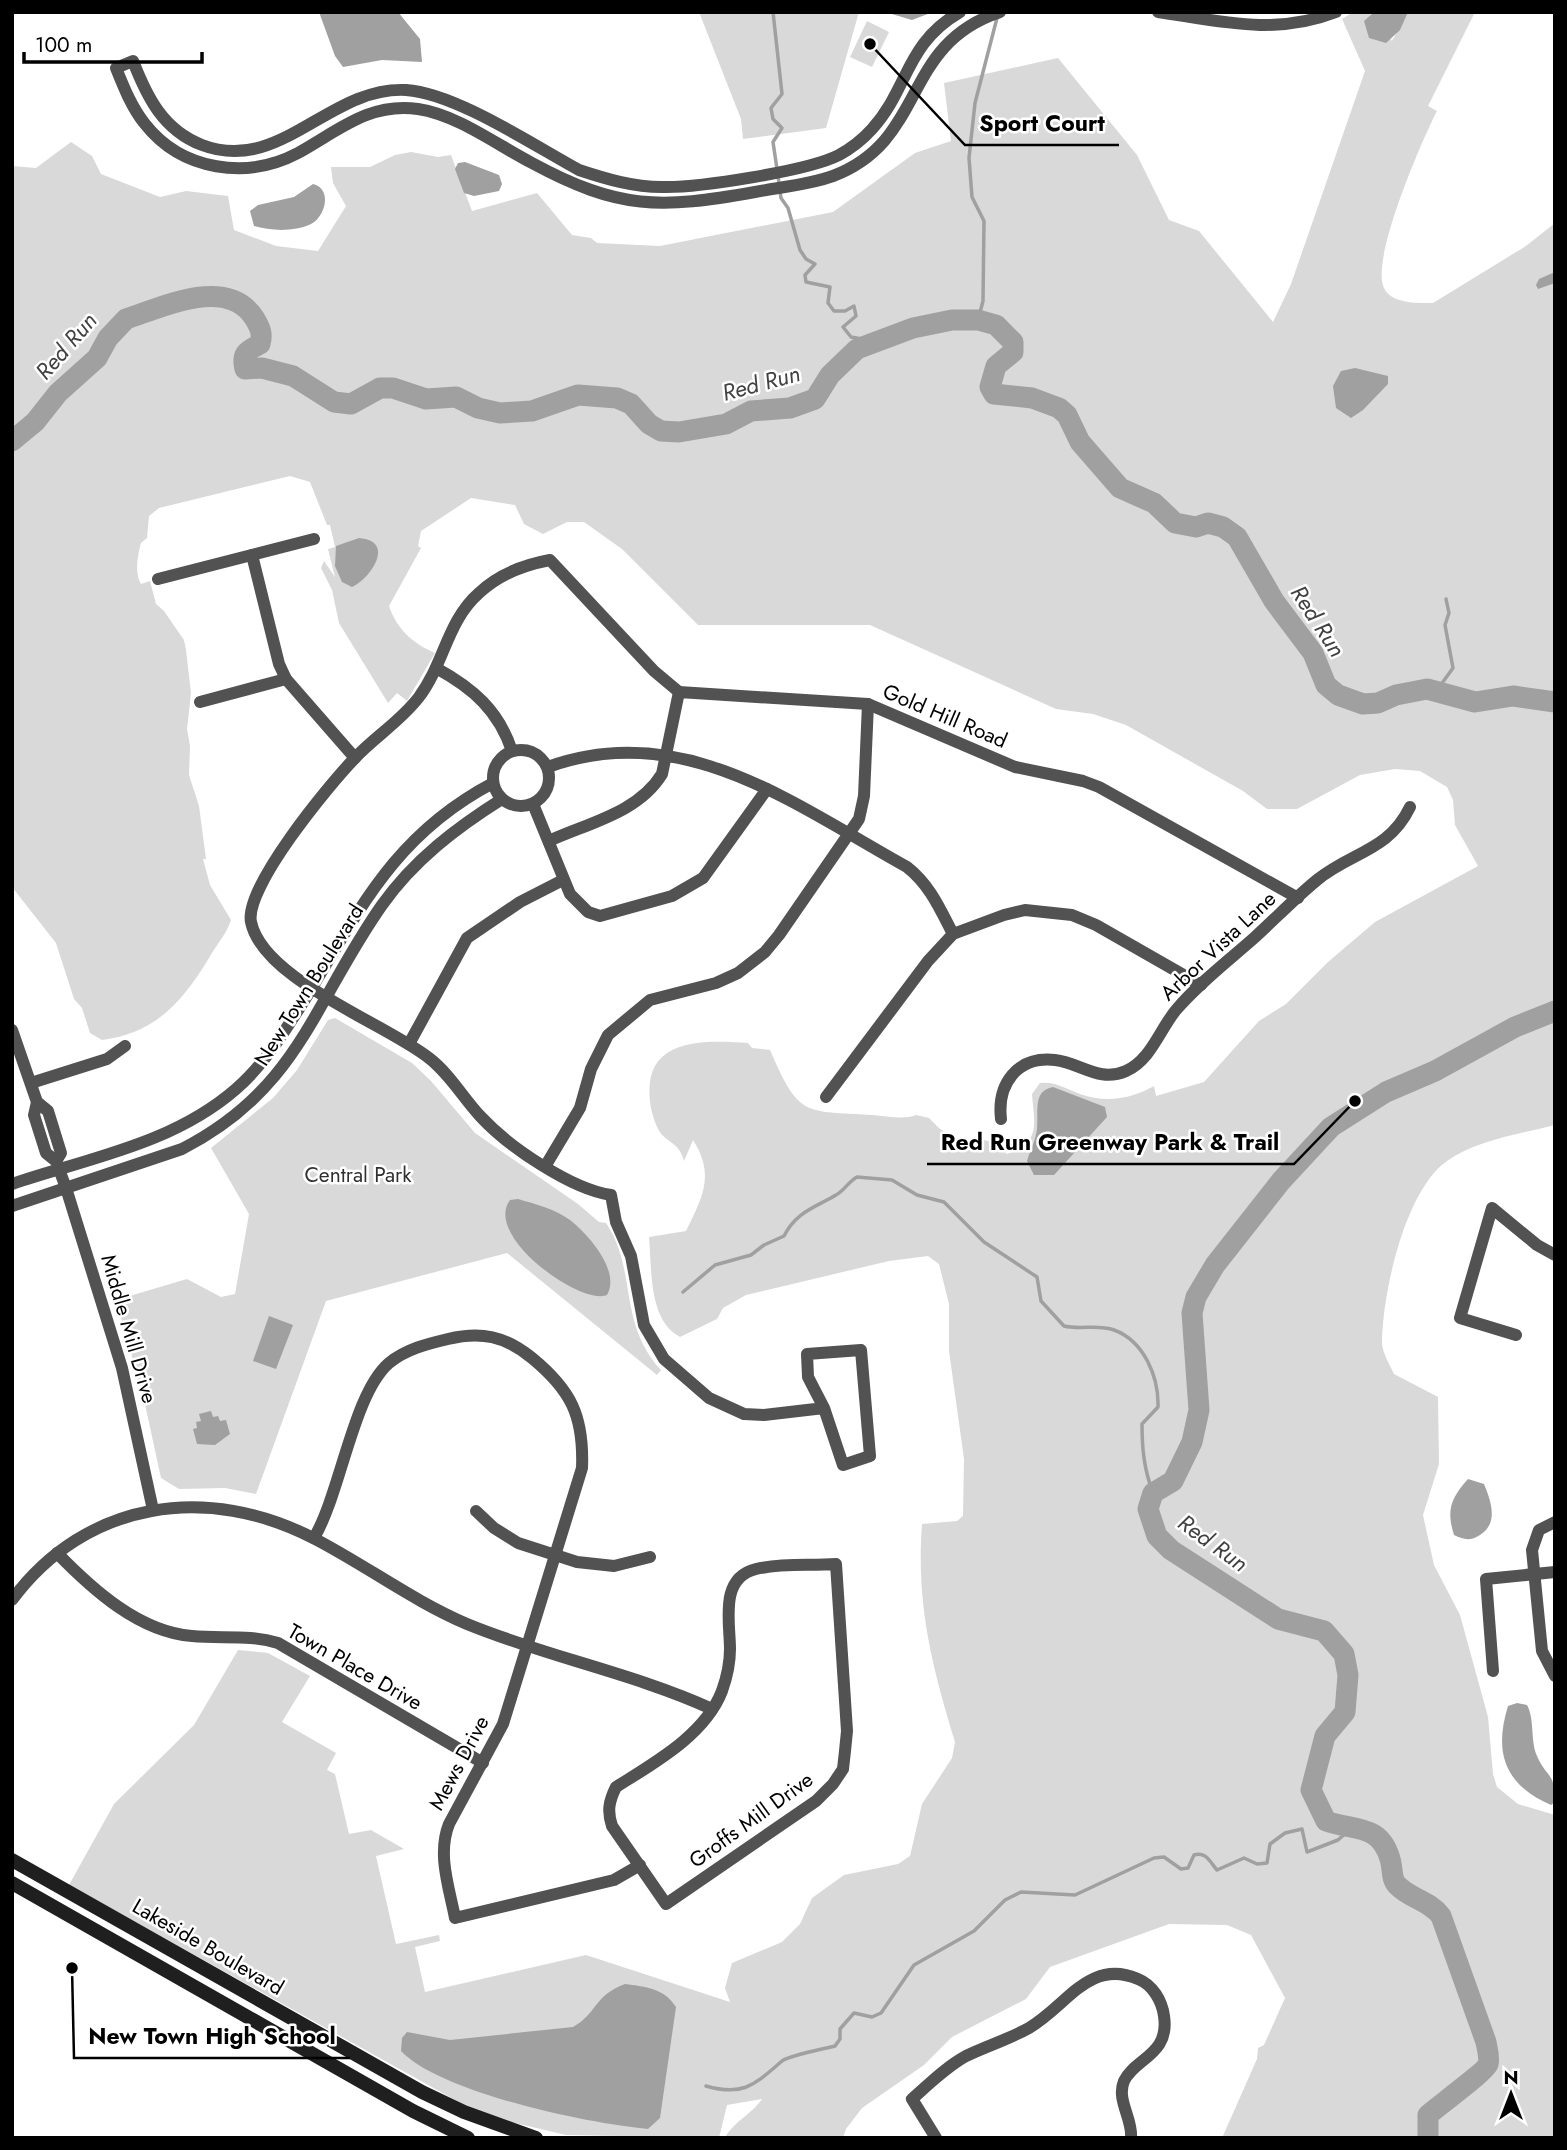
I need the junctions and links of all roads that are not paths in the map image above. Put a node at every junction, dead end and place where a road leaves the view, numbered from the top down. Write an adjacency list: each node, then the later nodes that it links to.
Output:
1 (960, 12): 2 (street)
2 (1000, 12)
3 (1158, 12): 4 (street)
4 (1336, 12)
5 (314, 539): 6 (street)
6 (252, 555): 7 (street); 9 (street)
7 (158, 579)
8 (436, 668): 10 (street); 13 (street); 15 (street)
9 (286, 680): 11 (street); 15 (street)
10 (679, 692): 12 (street, Gold Hill Road); 14 (street)
11 (200, 702)
12 (868, 704): 22 (street); 25 (street, Gold Hill Road)
13 (512, 751): 16 (street); 17 (street)
14 (666, 753): 16 (street); 18 (street); 23 (street)
15 (355, 758): 28 (street)
16 (548, 767): 20 (street)
17 (493, 783): 19 (street); 28 (street, New Town Boulevard)
18 (767, 789): 22 (street); 24 (street)
19 (502, 799): 20 (street); 29 (street, New Town Boulevard)
20 (533, 804): 23 (street)
21 (1410, 807): 25 (street, Arbor Vista Lane)
22 (849, 835): 26 (street); 37 (street)
23 (549, 841): 24 (street)
24 (563, 880): 31 (street)
25 (1298, 898): 27 (street, Arbor Vista Lane)
26 (953, 934): 27 (street); 34 (street)
27 (1201, 985): 35 (street, Arbor Vista Lane)
28 (311, 988): 29 (street); 36 (street, New Town Boulevard)
29 (327, 999): 31 (street); 39 (street, New Town Boulevard)
30 (12, 1030): 33 (street, Middle Mill Drive)
31 (409, 1044): 37 (street)
32 (125, 1046): 33 (street)
33 (31, 1083): 36 (street, Middle Mill Drive)
34 (826, 1097)
35 (1001, 1119)
36 (58, 1165): 38 (street, New Town Boulevard); 39 (street, Middle Mill Drive)
37 (546, 1165): 43 (street)
38 (12, 1184)
39 (66, 1188): 40 (street, New Town Boulevard); 44 (street, Middle Mill Drive)
40 (12, 1206)
41 (1555, 1255): 42 (street)
42 (1516, 1335)
43 (824, 1408): 43 (street)
44 (153, 1510): 47 (street); 48 (street)
45 (476, 1511): 49 (street)
46 (1555, 1522): 52 (street)
47 (314, 1538): 49 (street, Mews Drive); 54 (street)
48 (57, 1553): 53 (street); 58 (street, Town Place Drive)
49 (556, 1556): 50 (street); 54 (street, Mews Drive)
50 (650, 1557)
51 (1555, 1572): 52 (street)
52 (1535, 1574): 55 (street); 56 (street)
53 (12, 1600)
54 (529, 1644): 57 (street); 58 (street, Mews Drive)
55 (1493, 1671)
56 (1555, 1676)
57 (712, 1709): 60 (street, Groffs Mill Drive); 60 (street, Groffs Mill Drive)
58 (483, 1763): 60 (street, Mews Drive)
59 (12, 1860): 63 (main road, Lakeside Boulevard)
60 (640, 1865)
61 (12, 1883): 62 (main road, Lakeside Boulevard)
62 (468, 2138)
63 (536, 2138)
64 (936, 2138): 65 (street)
65 (1131, 2138)

